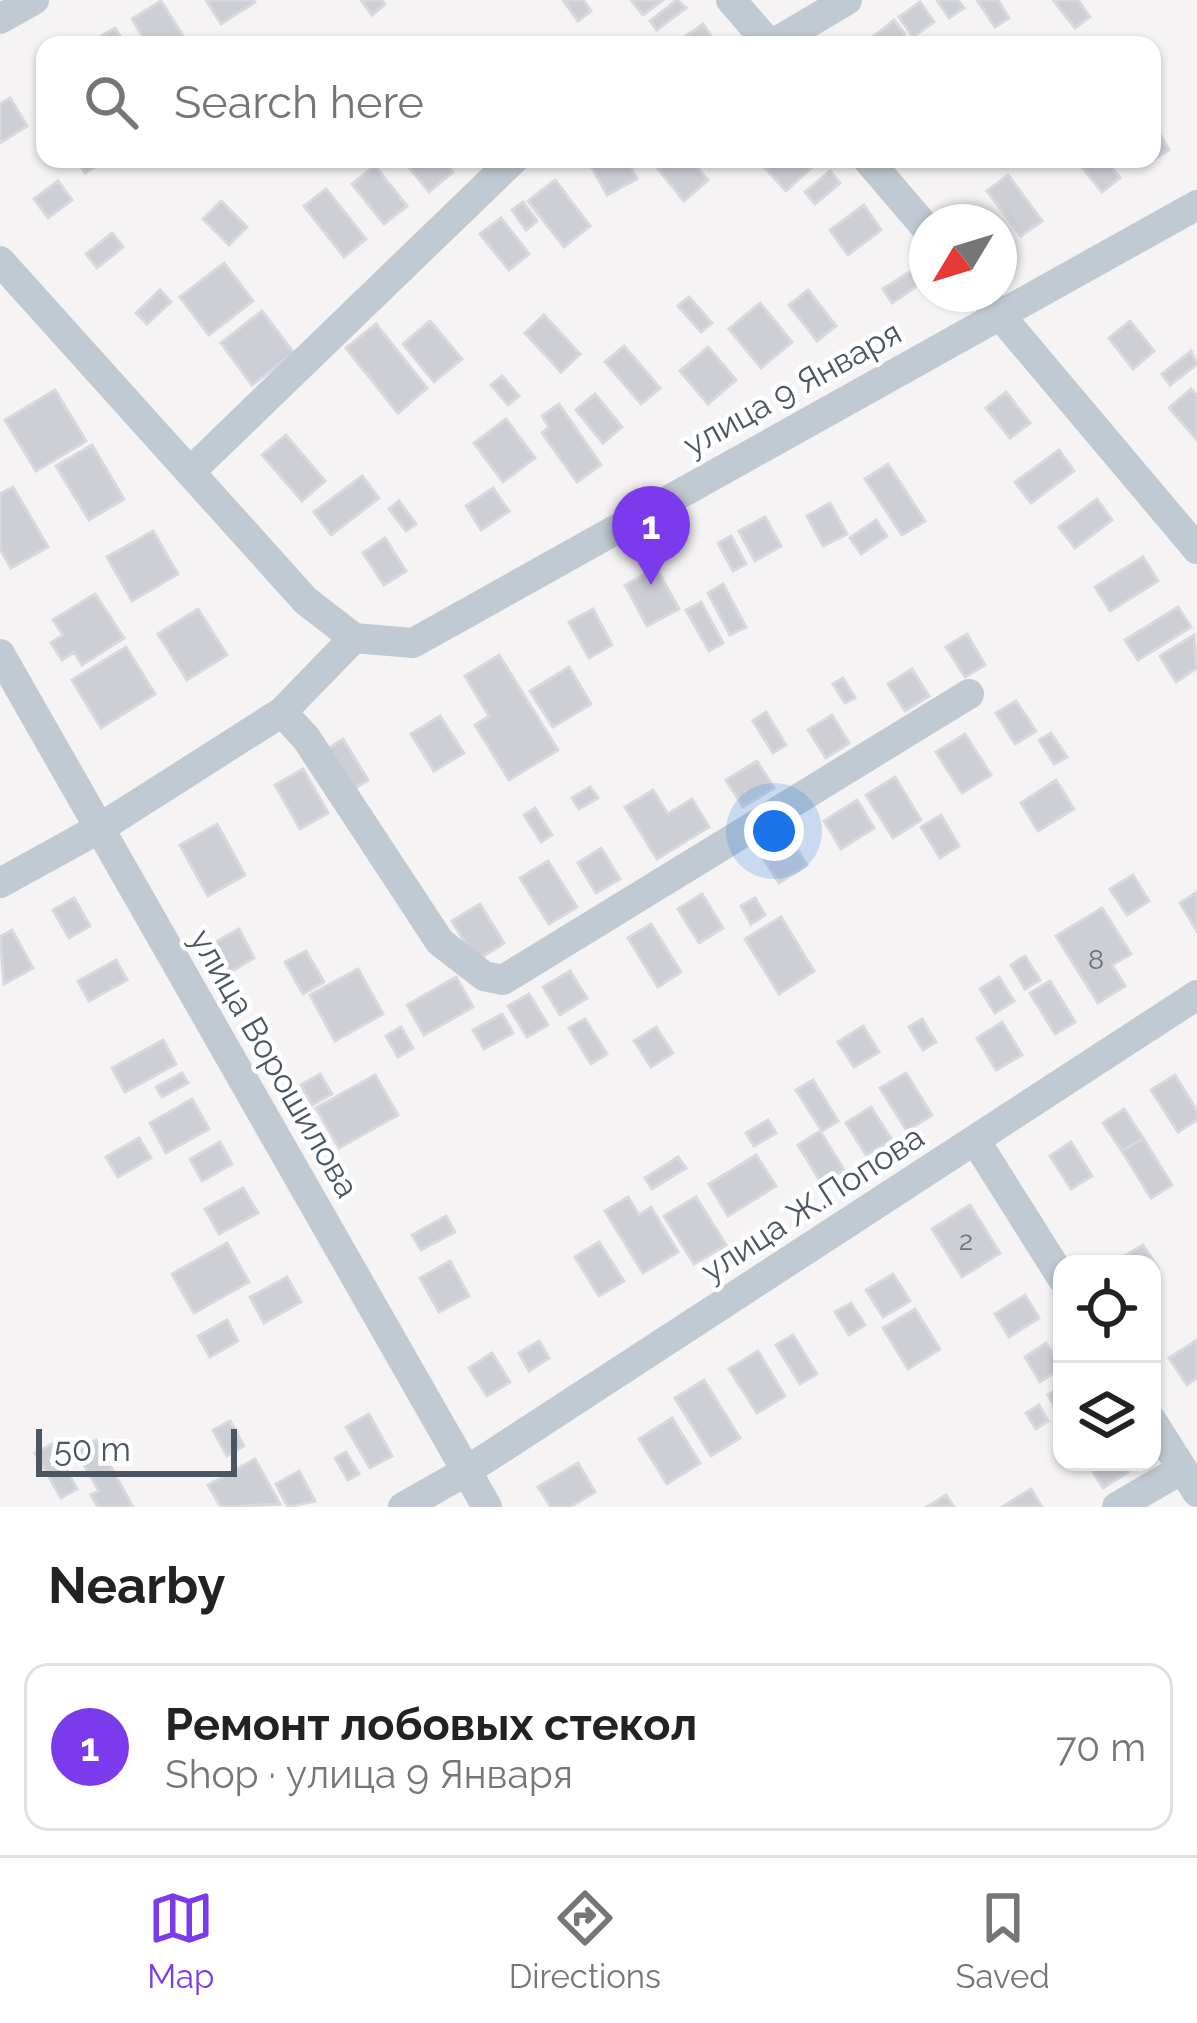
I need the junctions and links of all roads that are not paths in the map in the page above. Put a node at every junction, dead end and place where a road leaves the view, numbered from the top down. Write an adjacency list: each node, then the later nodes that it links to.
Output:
1 (34, 0): 4 (street)
2 (731, 0): 5 (street)
3 (847, 0): 6 (street)
4 (0, 19)
5 (763, 36)
6 (786, 36)
7 (505, 168): 15 (street)
8 (875, 168): 10 (street)
9 (1197, 205): 12 (street, улица 9 Января)
10 (909, 208)
11 (0, 261): 15 (street)
12 (1017, 291)
13 (976, 312): 17 (street, улица 9 Января)
14 (997, 312): 16 (street)
15 (191, 471): 17 (street)
16 (1197, 549)
17 (354, 638): 20 (street)
18 (0, 654): 21 (street, улица Ворошилова)
19 (969, 694): 20 (street)
20 (282, 712): 21 (street)
21 (100, 828): 22 (street); 27 (street, улица Ворошилова)
22 (0, 883)
23 (1197, 995): 24 (street, улица Ж.Попова)
24 (975, 1140): 25 (street); 27 (street, улица Ж.Попова)
25 (1053, 1264)
26 (1161, 1435): 28 (street)
27 (465, 1472): 29 (street, улица Ж.Попова); 30 (street, улица Ворошилова)
28 (1190, 1481): 31 (street)
29 (403, 1507)
30 (487, 1507)
31 (1118, 1507)

